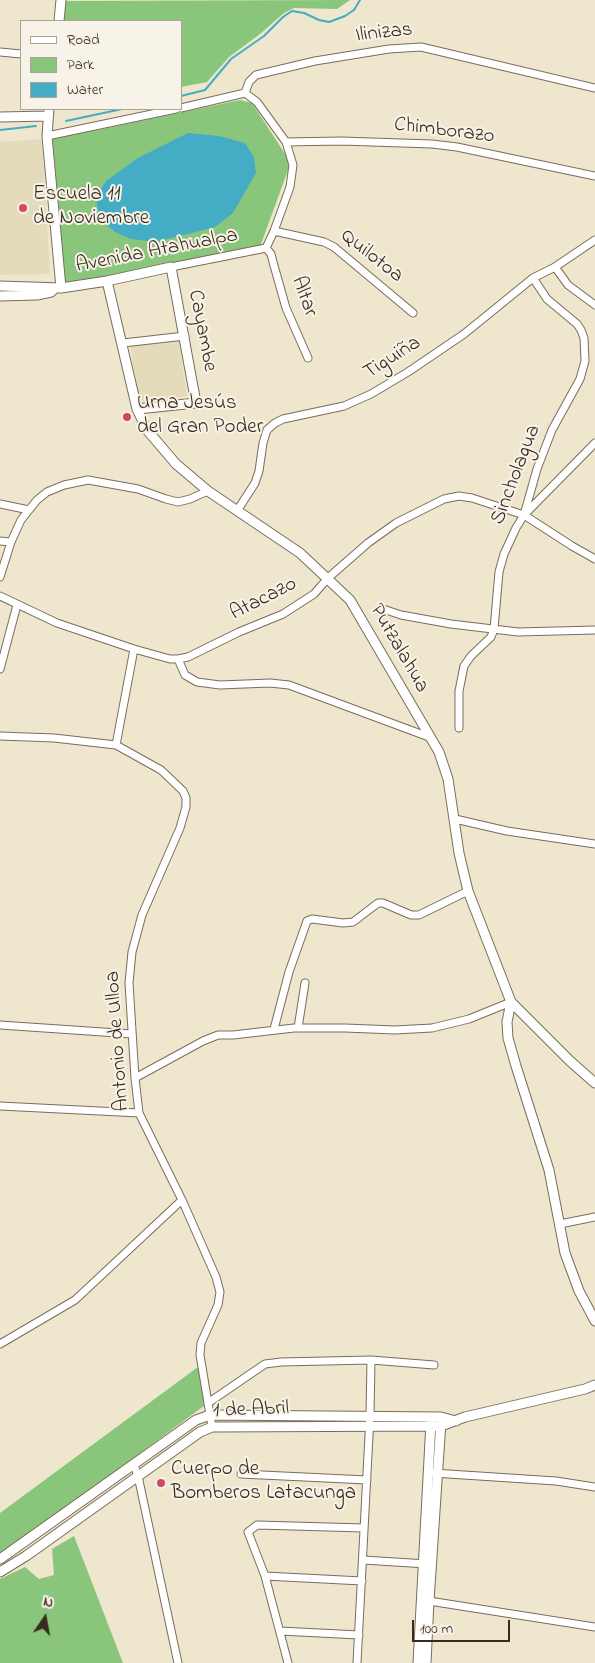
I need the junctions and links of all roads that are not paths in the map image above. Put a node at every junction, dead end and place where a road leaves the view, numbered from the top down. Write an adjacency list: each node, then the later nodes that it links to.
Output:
1 (61, 0): 2 (street)
2 (59, 20)
3 (0, 52): 4 (street)
4 (20, 54)
5 (595, 88): 6 (street, Ilinizas)
6 (245, 93): 7 (street); 13 (street)
7 (182, 108)
8 (171, 110): 12 (street)
9 (48, 116): 10 (street); 11 (street); 12 (street)
10 (0, 118)
11 (0, 122)
12 (47, 135): 23 (street)
13 (286, 142): 14 (street, Chimborazo); 15 (street)
14 (595, 176)
15 (274, 231): 17 (street); 26 (street, Quilotoa)
16 (595, 240): 19 (street, Tiguiña)
17 (266, 248): 18 (street, Avenida Atahualpa); 29 (street, Altar)
18 (171, 267): 21 (street, Avenida Atahualpa); 27 (street, Cayambe)
19 (555, 267): 20 (street, Tiguiña); 25 (street)
20 (533, 278): 35 (street, Tiguiña); 36 (street, Sincholagua)
21 (107, 281): 23 (street, Avenida Atahualpa); 28 (street, Putzalahua)
22 (0, 286): 23 (street, Avenida Atahualpa)
23 (58, 288): 24 (street, Avenida Atahualpa)
24 (0, 296)
25 (595, 305)
26 (413, 313)
27 (185, 336): 28 (street); 30 (street, Cayambe)
28 (123, 344): 30 (street, Putzalahua)
29 (308, 358)
30 (137, 409): 32 (street, Putzalahua)
31 (595, 443): 36 (street)
32 (208, 490): 34 (street); 35 (street, Putzalahua)
33 (0, 504): 34 (street)
34 (29, 510): 38 (street)
35 (237, 510): 41 (street, Putzalahua)
36 (524, 516): 39 (street, Atacazo); 41 (street, Atacazo); 45 (street, Sincholagua)
37 (0, 541): 38 (street)
38 (11, 542): 40 (street)
39 (595, 559)
40 (0, 577)
41 (328, 578): 48 (street, Atacazo); 52 (street, Putzalahua)
42 (0, 596): 43 (street)
43 (17, 605): 47 (street); 49 (street)
44 (383, 609): 45 (street)
45 (494, 629): 46 (street); 50 (street)
46 (595, 630)
47 (134, 649): 48 (street); 53 (street)
48 (178, 659): 52 (street)
49 (0, 669)
50 (459, 728)
51 (0, 736): 53 (street)
52 (429, 736): 54 (street, Putzalahua)
53 (116, 745): 62 (street, Antonio de Ulloa)
54 (455, 819): 55 (street); 56 (street, Putzalahua)
55 (595, 844)
56 (468, 891): 58 (street, Putzalahua); 61 (street)
57 (305, 983): 60 (street)
58 (511, 1002): 60 (street); 64 (street, Putzalahua); 69 (street)
59 (0, 1025): 62 (street)
60 (298, 1028): 61 (street)
61 (274, 1029): 63 (street)
62 (132, 1034): 63 (street, Antonio de Ulloa)
63 (135, 1078): 66 (street, Antonio de Ulloa)
64 (595, 1083)
65 (0, 1106): 66 (street)
66 (139, 1113): 67 (street, Antonio de Ulloa)
67 (182, 1200): 71 (street); 75 (street, Antonio de Ulloa)
68 (595, 1217): 69 (street)
69 (560, 1224): 70 (street)
70 (595, 1321)
71 (0, 1344)
72 (371, 1360): 73 (street); 75 (street); 77 (street)
73 (434, 1366)
74 (595, 1385): 78 (street, 1 de Abril)
75 (208, 1402): 76 (street, Antonio de Ulloa)
76 (210, 1415): 77 (street, 1 de Abril); 80 (street, Antonio de Ulloa); 81 (street, 1 de Abril)
77 (370, 1416): 78 (street, 1 de Abril); 79 (street)
78 (436, 1422): 79 (street, 1 de Abril); 82 (street)
79 (370, 1426): 80 (street, 1 de Abril); 85 (street)
80 (212, 1427): 84 (street, 1 de Abril)
81 (134, 1465): 84 (street); 88 (street, 1 de Abril)
82 (434, 1473): 86 (street); 90 (street)
83 (241, 1474): 85 (street)
84 (138, 1476): 91 (street, 1 de Abril); 98 (street)
85 (367, 1480): 87 (street)
86 (595, 1487)
87 (364, 1528): 89 (street); 92 (street)
88 (0, 1559)
89 (363, 1560): 90 (street); 93 (street)
90 (427, 1564): 94 (street); 101 (street)
91 (0, 1572)
92 (265, 1576): 93 (street); 96 (street)
93 (362, 1581): 97 (street)
94 (429, 1601): 95 (street); 102 (street)
95 (595, 1627)
96 (280, 1631): 97 (street); 99 (street)
97 (359, 1635): 100 (street)
98 (178, 1663)
99 (288, 1663)
100 (358, 1663)
101 (418, 1663)
102 (426, 1663)

